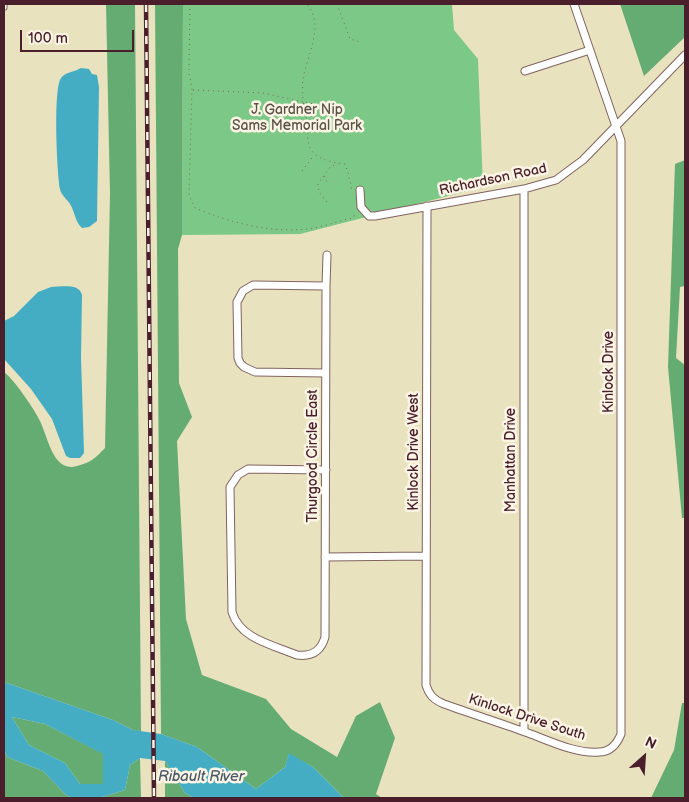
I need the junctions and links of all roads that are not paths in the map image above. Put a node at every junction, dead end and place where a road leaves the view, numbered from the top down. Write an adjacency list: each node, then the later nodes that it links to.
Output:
1 (574, 4): 2 (street, Kinlock Drive)
2 (590, 50): 4 (street); 5 (street, Kinlock Drive)
3 (685, 55): 5 (street, Richardson Road)
4 (525, 71)
5 (616, 124): 6 (street, Richardson Road); 17 (street, Kinlock Drive)
6 (524, 189): 8 (street, Richardson Road); 16 (street, Manhattan Drive)
7 (360, 190): 8 (street, Richardson Road)
8 (427, 206): 14 (street, Kinlock Drive West)
9 (327, 255): 10 (street, Thurgood Circle East)
10 (326, 286): 11 (street, Thurgood Circle East); 11 (street)
11 (325, 372): 12 (street, Thurgood Circle East)
12 (326, 470): 13 (street, Thurgood Circle East); 13 (street, Thurgood Circle East)
13 (325, 556): 14 (street)
14 (426, 556): 15 (street, Kinlock Drive West)
15 (432, 697): 16 (street, Kinlock Drive South)
16 (524, 731): 17 (street, Kinlock Drive South)
17 (615, 746)

